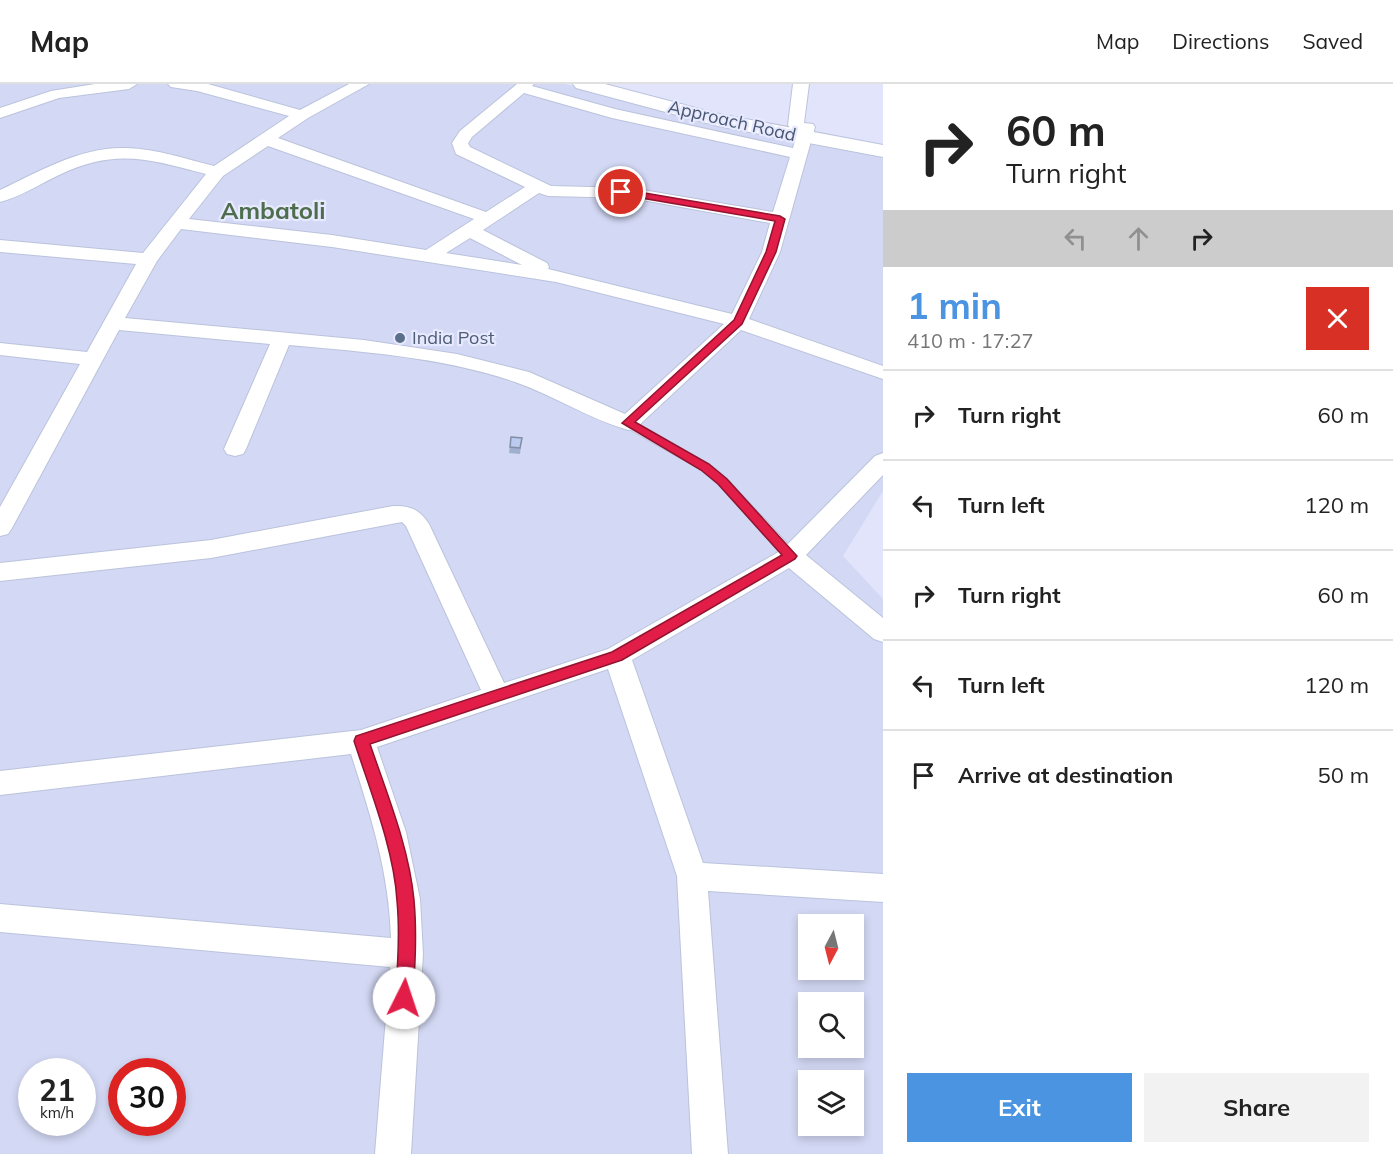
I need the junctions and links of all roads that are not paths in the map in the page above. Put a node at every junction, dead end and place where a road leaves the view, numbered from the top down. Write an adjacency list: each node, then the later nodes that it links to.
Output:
1 (129, 84): 8 (street)
2 (176, 84): 9 (street)
3 (361, 84): 9 (street)
4 (583, 84): 10 (street, Approach Road)
5 (620, 84): 10 (street, Approach Road)
6 (801, 84): 10 (street)
7 (524, 86): 10 (street); 15 (street)
8 (0, 113)
9 (302, 115): 11 (street)
10 (801, 136): 12 (street, Approach Road); 13 (street, Approach Road); 18 (street)
11 (265, 139): 14 (street); 17 (street)
12 (883, 139)
13 (883, 151)
14 (217, 172): 16 (street); 19 (street)
15 (537, 187): 17 (street); 18 (street)
16 (0, 197)
17 (487, 219): 20 (street)
18 (780, 219): 25 (street)
19 (175, 224): 22 (street); 23 (street)
20 (470, 230): 22 (street); 24 (street)
21 (0, 246): 23 (street)
22 (429, 256): 24 (street)
23 (148, 259): 26 (street)
24 (556, 276): 25 (street)
25 (738, 322): 30 (street); 31 (street)
26 (112, 324): 27 (street); 29 (street)
27 (282, 339): 31 (street); 32 (street)
28 (0, 349): 29 (street)
29 (94, 359): 34 (street)
30 (883, 373)
31 (628, 423): 36 (lane)
32 (235, 449)
33 (883, 460): 36 (street)
34 (5, 510): 35 (street)
35 (0, 528)
36 (791, 556): 38 (street); 39 (street)
37 (0, 572): 40 (street)
38 (883, 632)
39 (617, 656): 40 (street); 43 (street)
40 (496, 696): 41 (street)
41 (361, 741): 42 (street); 46 (street)
42 (0, 783)
43 (692, 876): 44 (street); 48 (street)
44 (883, 888)
45 (0, 918): 46 (street)
46 (407, 954): 47 (street)
47 (393, 1154)
48 (710, 1154)

